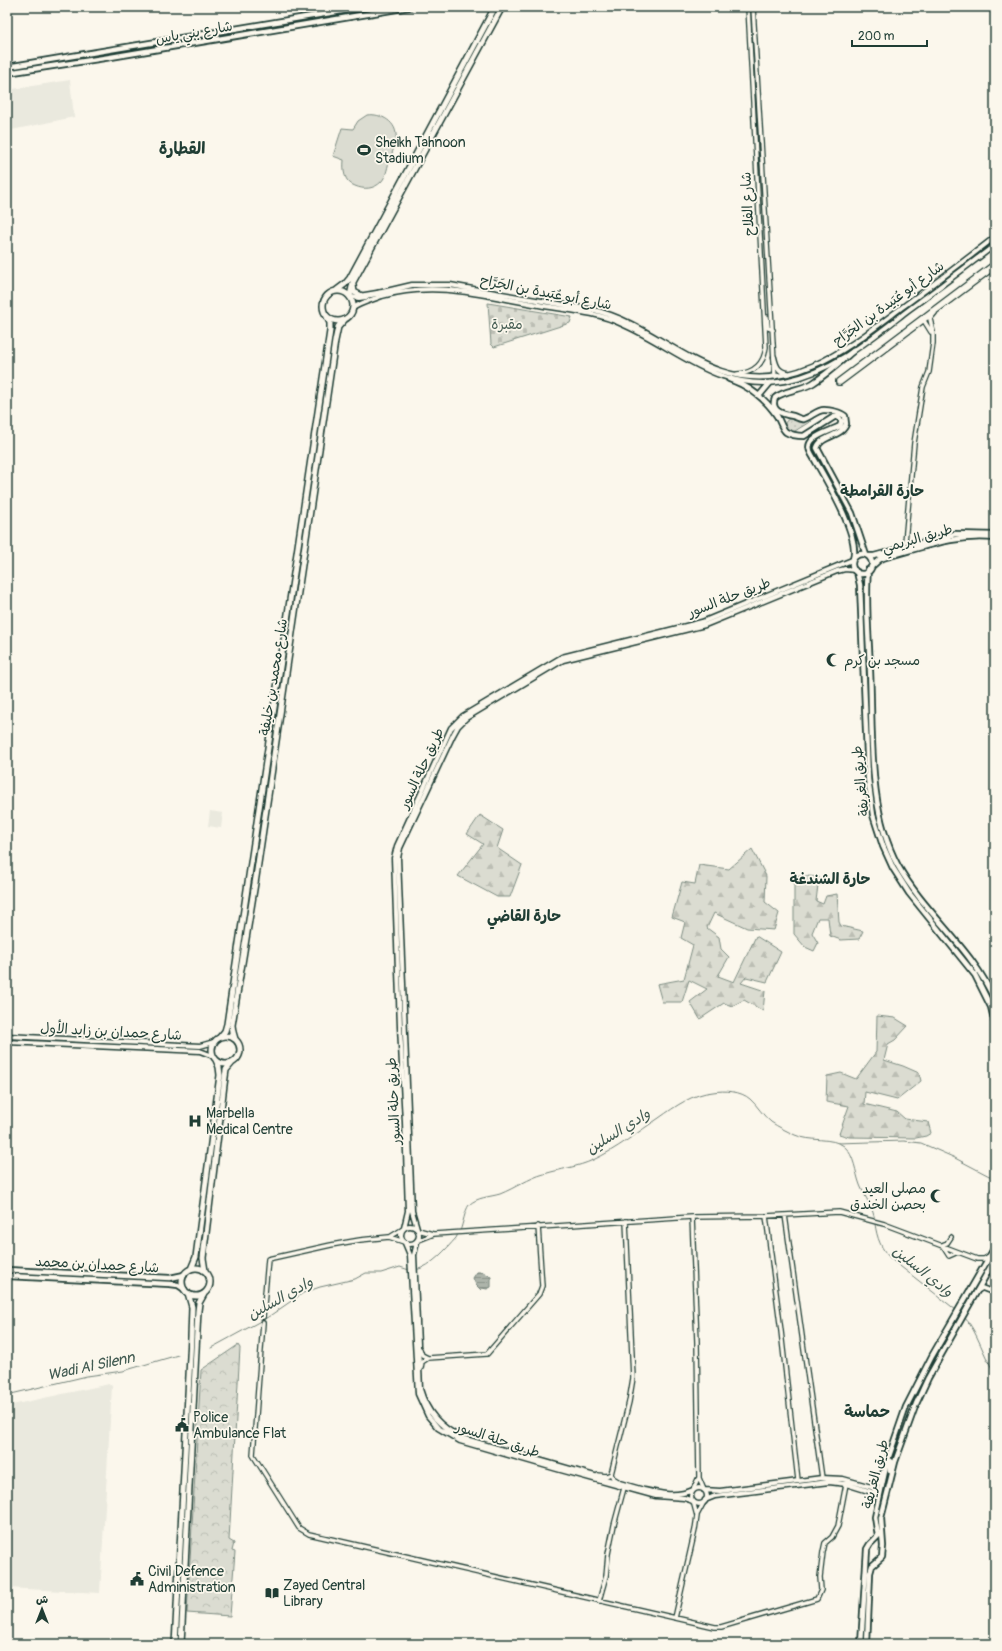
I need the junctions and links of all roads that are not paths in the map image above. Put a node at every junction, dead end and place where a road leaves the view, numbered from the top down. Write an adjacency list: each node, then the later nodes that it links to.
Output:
1 (366, 7): 9 (main road, شارع بني ياس)
2 (409, 7): 10 (main road, شارع بني ياس)
3 (491, 7): 8 (highway)
4 (495, 7): 8 (highway)
5 (502, 7): 17 (highway)
6 (748, 7): 20 (street, شارع الفلاح)
7 (753, 7): 29 (street, شارع الفلاح)
8 (491, 15): 18 (highway)
9 (105, 51): 10 (main road); 11 (main road, شارع بني ياس)
10 (101, 58): 12 (main road, شارع بني ياس)
11 (7, 67)
12 (7, 73)
13 (995, 237): 33 (main road, شارع أبو عُبَيدة بن الجَرَّاح)
14 (995, 245): 31 (main road, شارع أبو عُبَيدة بن الجَرَّاح)
15 (995, 263): 26 (street)
16 (995, 267): 23 (street)
17 (353, 282): 19 (highway); 21 (highway)
18 (337, 290): 21 (highway); 24 (highway)
19 (380, 293): 21 (main road, شارع أبو عُبَيدة بن الجَرَّاح); 34 (main road, شارع أبو عُبَيدة بن الجَرَّاح)
20 (763, 296): 29 (street); 34 (street, شارع الفلاح)
21 (350, 297): 22 (highway)
22 (353, 308): 25 (highway); 36 (main road, شارع أبو عُبَيدة بن الجَرَّاح)
23 (935, 313): 26 (street); 30 (street)
24 (327, 317): 25 (highway); 55 (highway, شارع محمد بن خليفة)
25 (345, 319): 56 (highway, شارع محمد بن خليفة)
26 (923, 319): 27 (street); 27 (street); 28 (street)
27 (916, 327): 28 (street)
28 (928, 327): 30 (street)
29 (773, 330): 32 (street, شارع الفلاح)
30 (933, 343): 42 (street)
31 (853, 351): 37 (main road, شارع أبو عُبَيدة بن الجَرَّاح); 39 (main road)
32 (774, 357): 33 (main road); 35 (street, شارع الفلاح)
33 (797, 372): 35 (main road, شارع أبو عُبَيدة بن الجَرَّاح)
34 (730, 374): 35 (main road, شارع أبو عُبَيدة بن الجَرَّاح)
35 (775, 377): 36 (main road)
36 (728, 379): 37 (main road, شارع أبو عُبَيدة بن الجَرَّاح); 38 (main road)
37 (770, 383): 38 (main road)
38 (759, 396): 40 (main road)
39 (827, 468): 40 (main road); 46 (main road)
40 (821, 471): 47 (main road)
41 (995, 535): 44 (main road, طريق البريمي)
42 (905, 538): 44 (street); 45 (street)
43 (995, 538): 48 (main road, طريق البريمي)
44 (928, 541): 45 (main road, طريق البريمي)
45 (893, 551): 46 (main road, طريق البريمي)
46 (867, 555): 47 (main road); 48 (main road)
47 (853, 560): 49 (main road); 66 (main road, طريق حلة السور)
48 (869, 569): 49 (main road); 51 (main road, طريق الغريفة)
49 (856, 571): 50 (main road, طريق الغريفة); 67 (main road, طريق حلة السور)
50 (935, 926): 51 (main road); 53 (main road, طريق الغريفة)
51 (955, 940): 52 (main road, طريق الغريفة)
52 (995, 1001)
53 (995, 1023)
54 (7, 1036): 58 (main road, شارع حمدان بن زايد الأول)
55 (220, 1037): 56 (highway); 58 (highway)
56 (235, 1039): 60 (highway)
57 (7, 1042): 59 (main road, شارع حمدان بن زايد الأول)
58 (214, 1042): 59 (highway)
59 (215, 1058): 60 (highway); 82 (highway)
60 (232, 1063): 84 (highway)
61 (785, 1215): 62 (street); 74 (street); 104 (street)
62 (766, 1216): 63 (street); 105 (street)
63 (692, 1217): 64 (street); 103 (street)
64 (626, 1221): 65 (street); 101 (street)
65 (538, 1226): 68 (street); 97 (street)
66 (404, 1229): 67 (main road); 69 (street); 72 (main road)
67 (418, 1229): 68 (street); 71 (main road)
68 (434, 1234): 71 (street)
69 (389, 1237): 72 (street); 94 (street)
70 (951, 1238): 74 (street)
71 (418, 1241): 72 (main road); 81 (main road, طريق حلة السور)
72 (405, 1243): 81 (main road, طريق حلة السور)
73 (950, 1243): 76 (street)
74 (942, 1245): 76 (street); 77 (street)
75 (995, 1246): 78 (main road, طريق الغريفة)
76 (955, 1250): 77 (street)
77 (960, 1252): 79 (street)
78 (990, 1256): 79 (street); 85 (main road, طريق الغريفة)
79 (977, 1259): 85 (street)
80 (995, 1259): 89 (main road, طريق الغريفة)
81 (413, 1267): 87 (main road, طريق حلة السور)
82 (191, 1269): 84 (highway); 86 (highway)
83 (7, 1270): 86 (main road, شارع حمدان بن محمد)
84 (205, 1271): 93 (highway)
85 (981, 1272): 99 (main road, طريق الغريفة)
86 (184, 1274): 90 (highway)
87 (413, 1274): 96 (main road, طريق حلة السور); 107 (main road, طريق حلة السور)
88 (7, 1276): 90 (main road, شارع حمدان بن محمد)
89 (984, 1278): 91 (main road); 92 (main road, طريق الغريفة)
90 (186, 1291): 93 (highway); 119 (highway)
91 (995, 1292): 92 (main road)
92 (976, 1293): 102 (main road, طريق الغريفة)
93 (204, 1294): 119 (highway)
94 (263, 1317)
95 (263, 1323): 116 (street)
96 (418, 1340): 97 (street); 98 (main road, طريق حلة السور)
97 (428, 1358): 98 (street)
98 (420, 1377): 100 (main road, طريق حلة السور)
99 (887, 1461): 102 (main road); 108 (main road, طريق الغريفة)
100 (589, 1474): 101 (street); 107 (main road, طريق حلة السور)
101 (610, 1474): 107 (street)
102 (892, 1474): 109 (main road, طريق الغريفة)
103 (698, 1478): 110 (street); 111 (street)
104 (822, 1478): 105 (main road); 112 (main road)
105 (798, 1480): 111 (main road)
106 (846, 1484): 112 (main road); 113 (main road); 118 (street)
107 (625, 1486): 110 (main road, طريق حلة السور); 114 (main road, طريق حلة السور); 116 (street)
108 (879, 1486): 109 (main road); 112 (main road); 117 (main road, طريق الغريفة)
109 (888, 1487): 117 (main road, طريق الغريفة)
110 (693, 1490): 111 (main road); 114 (main road)
111 (704, 1490): 113 (main road)
112 (872, 1491)
113 (705, 1500): 114 (main road); 115 (street)
114 (693, 1501): 115 (street)
115 (697, 1516): 118 (street)
116 (599, 1601): 118 (street)
117 (866, 1607): 120 (main road); 121 (main road)
118 (675, 1618)
119 (180, 1644)
120 (861, 1644)
121 (867, 1644)

